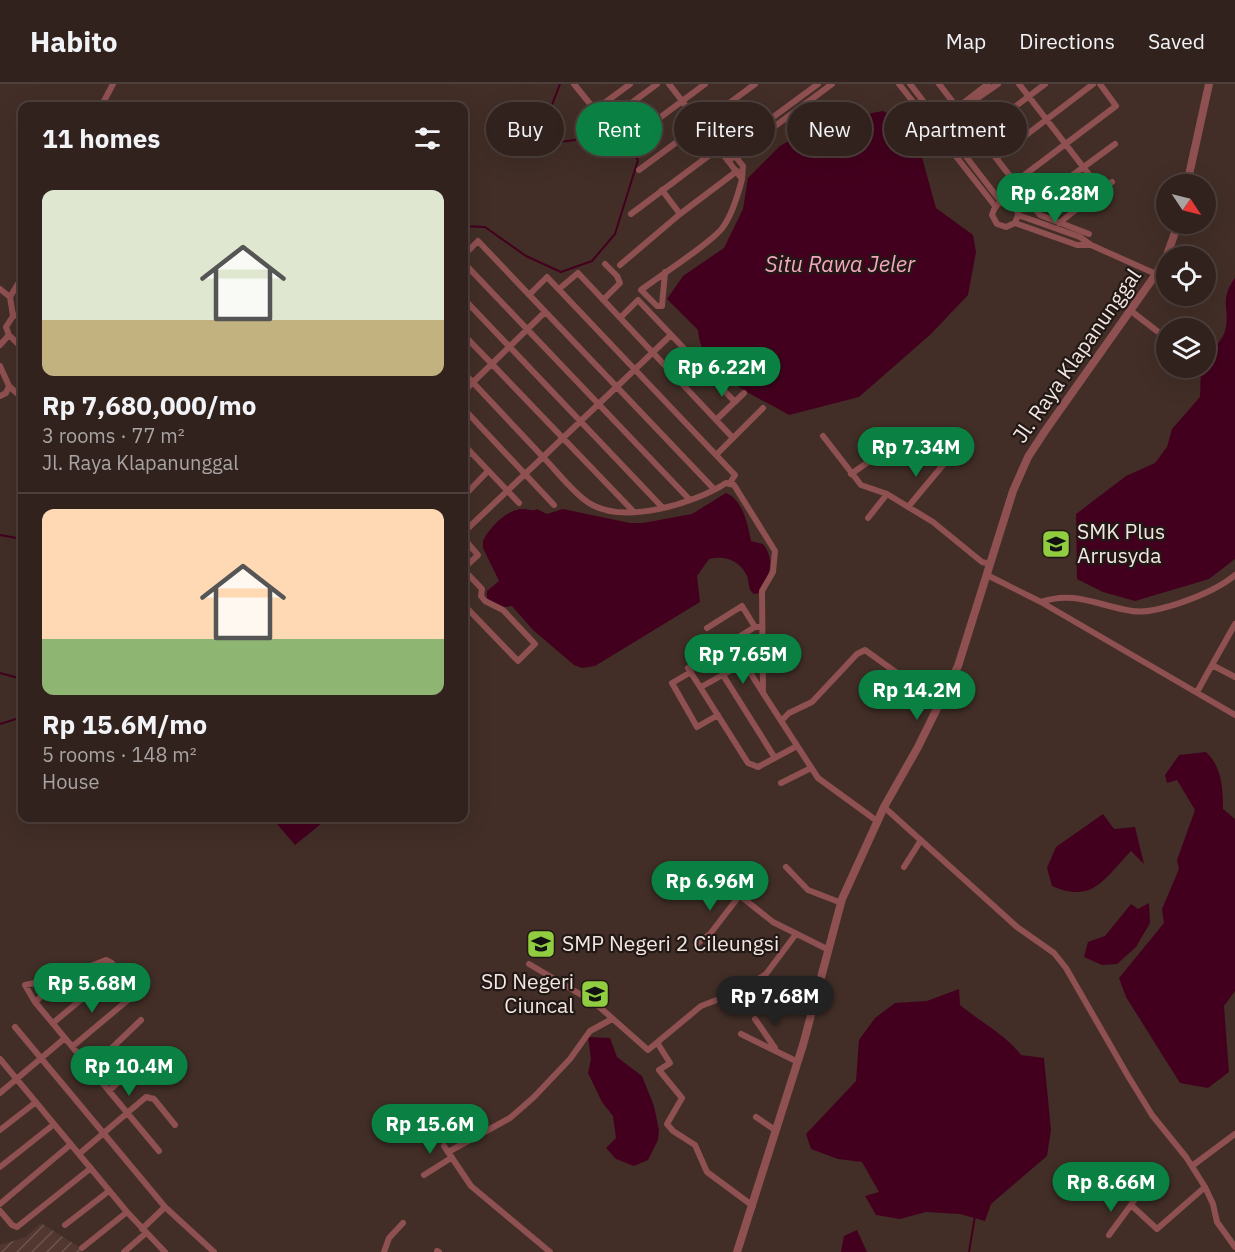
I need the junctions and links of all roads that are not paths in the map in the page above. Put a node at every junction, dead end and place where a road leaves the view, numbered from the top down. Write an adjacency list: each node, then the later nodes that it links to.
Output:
1 (112, 84): 24 (street)
2 (586, 84): 20 (street)
3 (630, 84): 20 (street)
4 (657, 84): 25 (street)
5 (669, 84): 22 (street)
6 (705, 84): 22 (street)
7 (755, 84): 26 (street)
8 (818, 84): 23 (street)
9 (832, 84): 27 (street)
10 (899, 84): 28 (street)
11 (910, 84): 29 (street)
12 (939, 84): 30 (street)
13 (988, 84): 31 (street)
14 (998, 84): 32 (street)
15 (1019, 84): 21 (street)
16 (1045, 84): 21 (street)
17 (1094, 84): 36 (street)
18 (1100, 84): 38 (street)
19 (1209, 84): 50 (street)
20 (576, 87)
21 (1029, 96): 33 (street); 36 (street)
22 (682, 101): 34 (street)
23 (795, 101): 35 (street)
24 (104, 102)
25 (633, 102)
26 (730, 102)
27 (808, 102)
28 (913, 102)
29 (924, 102)
30 (953, 102)
31 (965, 102)
32 (974, 102)
33 (1021, 102)
34 (662, 116)
35 (775, 116)
36 (1047, 119): 38 (street); 45 (street)
37 (674, 144): 48 (street)
38 (1065, 144): 47 (street); 52 (street)
39 (1114, 144): 47 (street)
40 (708, 156): 54 (street)
41 (724, 156): 46 (street)
42 (735, 156): 46 (street); 51 (street)
43 (956, 156): 58 (street)
44 (966, 156): 56 (street)
45 (996, 158): 52 (street)
46 (728, 161): 49 (street)
47 (1083, 167): 55 (street); 57 (street)
48 (639, 170)
49 (737, 171): 51 (street); 60 (street)
50 (1189, 174)
51 (742, 179): 70 (street)
52 (1014, 182): 57 (street)
53 (1112, 182): 55 (street)
54 (662, 190): 59 (street); 60 (street)
55 (1101, 190): 62 (street)
56 (1001, 202): 58 (street); 61 (street)
57 (1032, 205): 62 (street)
58 (995, 206): 63 (street)
59 (631, 214)
60 (680, 214): 68 (street)
61 (1018, 215): 63 (street); 65 (street)
62 (1059, 222): 64 (street)
63 (1015, 223): 65 (street)
64 (1089, 234)
65 (1091, 245): 71 (street)
66 (468, 251): 75 (street)
67 (605, 264): 77 (street)
68 (620, 265)
69 (468, 267): 84 (street)
70 (665, 272): 70 (street)
71 (1156, 274): 79 (street, Jl. Raya Klapanunggal)
72 (18, 284): 76 (street)
73 (0, 289): 76 (street)
74 (560, 289): 75 (street); 77 (street); 95 (street)
75 (529, 295): 80 (street)
76 (10, 297): 82 (street)
77 (603, 300): 83 (street)
78 (468, 303): 91 (street)
79 (1131, 311): 85 (street); 137 (street, Jl. Raya Klapanunggal)
80 (545, 312): 84 (street); 100 (street)
81 (18, 315): 82 (street)
82 (13, 316): 86 (street)
83 (620, 318): 87 (street); 92 (street)
84 (527, 329): 91 (street); 105 (street)
85 (1156, 330)
86 (9, 335): 89 (street); 90 (street)
87 (671, 335): 92 (street); 104 (street)
88 (468, 339): 93 (street)
89 (18, 344)
90 (0, 345)
91 (509, 346): 93 (street); 109 (street)
92 (653, 353): 95 (street); 108 (street)
93 (491, 364): 97 (street); 112 (street)
94 (0, 366): 98 (street)
95 (634, 370): 100 (street); 117 (street)
96 (468, 378): 97 (street)
97 (472, 382): 99 (street); 118 (street)
98 (9, 386): 102 (street); 103 (street)
99 (468, 386)
100 (616, 388): 105 (street); 124 (street)
101 (744, 393): 104 (street)
102 (18, 394)
103 (0, 396)
104 (735, 402): 108 (street)
105 (598, 405): 109 (street); 128 (street)
106 (764, 408): 113 (street)
107 (468, 413): 121 (street)
108 (716, 420): 113 (street)
109 (580, 421): 112 (street); 131 (street)
110 (823, 436): 122 (street)
111 (904, 437): 122 (street)
112 (563, 438): 118 (street); 133 (street)
113 (733, 438): 117 (street)
114 (468, 450): 115 (street)
115 (470, 452): 116 (street); 120 (street)
116 (468, 454)
117 (716, 455): 123 (street)
118 (543, 457): 121 (street); 133 (street)
119 (943, 465): 132 (street)
120 (488, 471): 125 (street); 126 (street)
121 (525, 474): 125 (street); 130 (street)
122 (851, 474): 127 (street)
123 (730, 483): 124 (street); 145 (street)
124 (714, 489): 128 (street)
125 (507, 491): 129 (street); 135 (street)
126 (468, 492)
127 (887, 495): 132 (street); 134 (street)
128 (690, 500): 131 (street)
129 (519, 503)
130 (554, 504)
131 (662, 507): 133 (street)
132 (908, 507): 137 (street)
133 (634, 512)
134 (868, 518)
135 (468, 528)
136 (468, 544): 138 (street)
137 (990, 564): 140 (street, Jl. Raya Klapanunggal)
138 (468, 565)
139 (468, 573): 143 (street)
140 (987, 575): 142 (street); 156 (street, Jl. Raya Klapanunggal)
141 (1235, 575): 142 (street)
142 (1041, 602): 154 (street)
143 (468, 608)
144 (1235, 624): 149 (street)
145 (759, 627): 146 (street); 147 (street); 150 (street)
146 (708, 628)
147 (762, 653): 148 (street); 155 (street)
148 (744, 663): 151 (street); 155 (street)
149 (1212, 665): 152 (street); 154 (street)
150 (691, 672): 153 (street); 157 (street)
151 (723, 675): 153 (street); 161 (street)
152 (1235, 677)
153 (701, 687): 157 (street)
154 (1197, 692): 158 (street)
155 (763, 693): 159 (street)
156 (940, 704): 159 (street); 164 (street, Jl. Raya Klapanunggal)
157 (718, 715): 161 (street)
158 (1235, 715)
159 (781, 721): 160 (street)
160 (797, 746): 161 (street); 162 (street)
161 (775, 758)
162 (811, 768): 163 (street); 165 (street)
163 (781, 783)
164 (884, 807): 165 (street, Jl. Raya Klapanunggal); 166 (street)
165 (877, 821): 171 (street, Jl. Raya Klapanunggal)
166 (921, 840): 168 (street); 210 (street)
167 (786, 867): 171 (street)
168 (903, 867)
169 (714, 875): 170 (street)
170 (740, 895): 172 (street); 173 (street)
171 (842, 899): 174 (street, Jl. Raya Klapanunggal)
172 (796, 934): 174 (street); 186 (street)
173 (695, 945)
174 (827, 949): 192 (street, Jl. Raya Klapanunggal)
175 (529, 964): 179 (street)
176 (63, 977): 178 (street); 178 (street); 182 (street)
177 (128, 1000): 187 (street)
178 (35, 1002): 182 (street)
179 (612, 1019): 186 (street); 208 (street)
180 (755, 1019): 188 (street)
181 (141, 1020): 193 (street)
182 (53, 1023): 185 (street)
183 (15, 1027): 191 (street)
184 (741, 1034): 188 (street)
185 (65, 1038): 187 (street); 191 (street)
186 (658, 1044): 219 (street)
187 (73, 1046): 193 (street)
188 (776, 1049): 192 (street)
189 (148, 1053): 195 (street)
190 (0, 1059): 194 (street)
191 (42, 1059): 194 (street); 204 (street)
192 (798, 1062): 203 (street, Jl. Raya Klapanunggal)
193 (91, 1068): 195 (street)
194 (17, 1079): 196 (street); 197 (street)
195 (110, 1090): 198 (street)
196 (0, 1093)
197 (36, 1102): 200 (street); 202 (street)
198 (128, 1114): 201 (street); 204 (street); 207 (street)
199 (756, 1117): 203 (street)
200 (53, 1125): 206 (street); 211 (street)
201 (176, 1125)
202 (0, 1130)
203 (775, 1130): 219 (street, Jl. Raya Klapanunggal)
204 (104, 1134): 209 (street); 220 (street)
205 (1235, 1134): 210 (street)
206 (70, 1145): 209 (street); 217 (street)
207 (159, 1151)
208 (448, 1152): 213 (street); 233 (street)
209 (79, 1154): 212 (street)
210 (1192, 1166): 215 (street)
211 (0, 1167)
212 (91, 1168): 216 (street); 221 (street)
213 (424, 1175)
214 (1136, 1180): 218 (street)
215 (1205, 1187): 218 (street); 227 (street)
216 (109, 1191): 222 (street); 224 (street)
217 (0, 1204)
218 (1131, 1205): 226 (street)
219 (753, 1206): 234 (street, Jl. Raya Klapanunggal)
220 (165, 1207): 225 (street); 231 (street)
221 (0, 1210)
222 (127, 1212): 225 (street); 228 (street)
223 (403, 1223): 232 (street)
224 (66, 1225)
225 (144, 1231): 229 (street); 230 (street)
226 (1109, 1234)
227 (1235, 1247)
228 (82, 1248)
229 (124, 1252)
230 (165, 1252)
231 (214, 1252)
232 (384, 1252)
233 (550, 1252)
234 (737, 1252)

